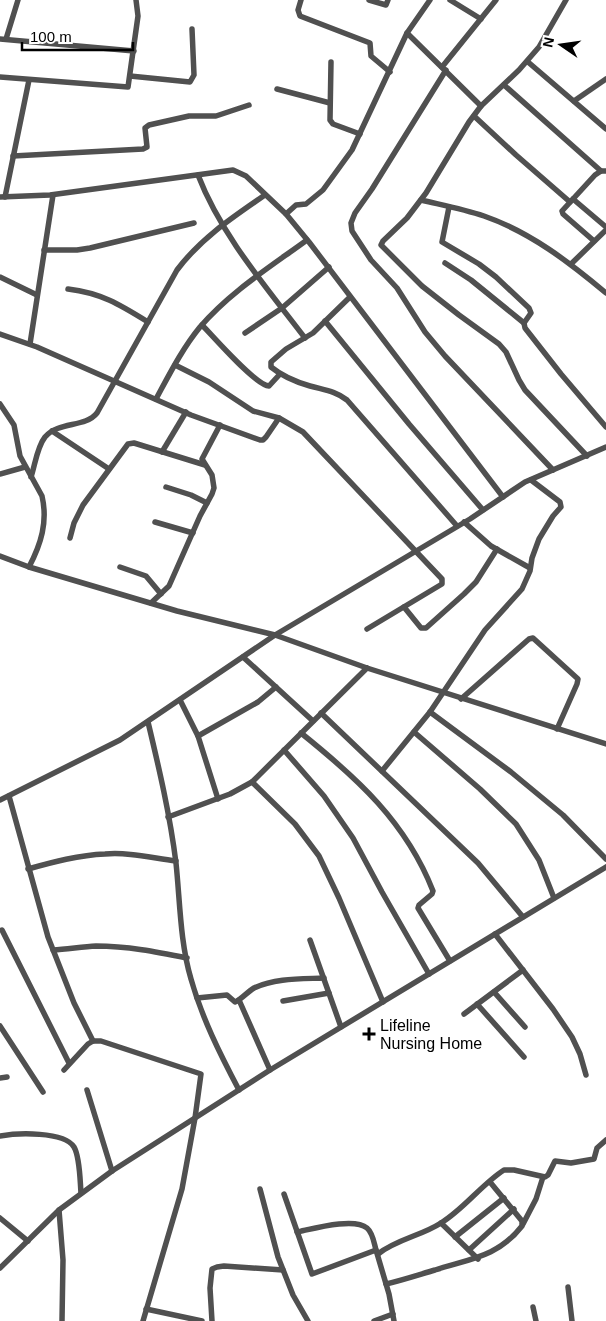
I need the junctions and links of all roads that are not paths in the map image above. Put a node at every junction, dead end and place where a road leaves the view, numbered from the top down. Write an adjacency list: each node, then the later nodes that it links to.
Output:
1 (18, 0): 13 (street)
2 (136, 0): 14 (street)
3 (301, 0): 18 (street)
4 (368, 0): 5 (street)
5 (388, 0)
6 (450, 0): 10 (street)
7 (496, 0): 10 (street)
8 (566, 0): 16 (street)
9 (429, 1): 12 (street)
10 (481, 19): 17 (street)
11 (192, 29): 19 (street)
12 (407, 33): 17 (street); 18 (street)
13 (3, 39): 14 (street)
14 (134, 51): 19 (street)
15 (331, 62): 26 (street)
16 (528, 62): 23 (street); 25 (street)
17 (444, 69): 28 (street); 82 (street)
18 (390, 72): 31 (street)
19 (130, 76): 22 (street)
20 (0, 77): 22 (street)
21 (606, 79): 25 (street)
22 (29, 80): 32 (street)
23 (504, 85): 28 (street); 33 (street)
24 (277, 89): 26 (street)
25 (574, 101): 30 (street)
26 (330, 102): 31 (street)
27 (249, 105): 32 (street)
28 (481, 106): 29 (street)
29 (474, 116): 38 (street); 39 (street)
30 (606, 129)
31 (360, 134): 41 (street)
32 (13, 156): 37 (street)
33 (603, 171): 39 (street)
34 (198, 175): 35 (street); 36 (street); 43 (street)
35 (53, 195): 37 (street); 47 (street)
36 (266, 195): 41 (street); 43 (street)
37 (2, 197)
38 (421, 200): 40 (street); 78 (street)
39 (572, 200): 44 (street); 46 (street)
40 (450, 207): 49 (street); 60 (street)
41 (286, 214): 45 (street)
42 (194, 223): 47 (street)
43 (223, 224): 51 (street); 59 (street)
44 (606, 229): 46 (street)
45 (307, 240): 50 (street); 51 (street)
46 (594, 241): 49 (street)
47 (44, 250): 55 (street)
48 (445, 263): 60 (street)
49 (571, 264): 54 (street)
50 (328, 267): 56 (street); 57 (street)
51 (257, 276): 57 (street); 61 (street)
52 (0, 277): 55 (street)
53 (68, 288): 59 (street)
54 (606, 293)
55 (37, 294): 65 (street)
56 (350, 297): 58 (street); 87 (street)
57 (282, 308): 62 (street); 64 (street)
58 (325, 321): 64 (street); 89 (street)
59 (148, 322): 68 (street)
60 (524, 323): 74 (street)
61 (202, 325): 66 (street); 67 (street)
62 (245, 333)
63 (0, 334): 65 (street)
64 (306, 338): 67 (street)
65 (30, 344): 68 (street)
66 (175, 365): 69 (street); 72 (street)
67 (280, 374): 92 (street)
68 (115, 381): 69 (street); 75 (street)
69 (156, 399): 71 (street)
70 (0, 404): 80 (street)
71 (186, 412): 73 (street); 77 (street)
72 (279, 418): 73 (street); 96 (street)
73 (220, 425): 79 (street)
74 (606, 427)
75 (52, 431): 81 (street); 84 (street)
76 (606, 447): 78 (street)
77 (162, 452): 79 (street); 81 (street)
78 (587, 456): 82 (street)
79 (206, 465): 88 (street)
80 (25, 467): 83 (street); 84 (street)
81 (109, 469): 94 (street)
82 (553, 470): 85 (street)
83 (0, 474)
84 (31, 477): 98 (street)
85 (531, 480): 87 (street); 100 (street)
86 (166, 487): 88 (street)
87 (502, 497): 89 (street)
88 (207, 503): 93 (street)
89 (483, 510): 91 (street)
90 (155, 522): 93 (street)
91 (464, 522): 92 (street); 95 (street)
92 (457, 526): 96 (street)
93 (193, 533): 101 (street)
94 (70, 538)
95 (497, 549): 100 (street); 103 (street)
96 (415, 550): 103 (street); 105 (street)
97 (0, 556): 98 (street)
98 (29, 567): 102 (street)
99 (120, 567): 101 (street)
100 (530, 568): 109 (street)
101 (161, 594): 102 (street)
102 (150, 603): 105 (street)
103 (404, 607): 104 (street)
104 (367, 629)
105 (275, 636): 106 (street); 107 (street)
106 (243, 657): 108 (street); 111 (street)
107 (367, 668): 109 (street); 113 (street)
108 (276, 687): 114 (street); 119 (street)
109 (444, 693): 110 (street); 112 (street)
110 (461, 699): 116 (street); 116 (street)
111 (180, 700): 115 (street); 119 (street)
112 (430, 712): 117 (street); 128 (street)
113 (321, 713): 114 (street); 122 (street)
114 (313, 721): 118 (street)
115 (148, 722): 124 (street); 127 (street)
116 (557, 729): 120 (street)
117 (414, 732): 122 (street); 132 (street)
118 (301, 733): 121 (street); 139 (street)
119 (198, 736): 125 (street)
120 (606, 743)
121 (284, 750): 123 (street); 141 (street)
122 (382, 771): 133 (street)
123 (252, 782): 125 (street); 148 (street)
124 (8, 796): 126 (street); 131 (street)
125 (218, 799): 127 (street)
126 (0, 800)
127 (168, 817): 129 (street)
128 (606, 859)
129 (176, 862): 131 (street); 138 (street)
130 (606, 867): 132 (street)
131 (28, 869): 137 (street)
132 (554, 898): 133 (street)
133 (523, 917): 135 (street)
134 (2, 930): 156 (street)
135 (495, 934): 139 (street); 140 (street)
136 (310, 940): 142 (street)
137 (53, 950): 138 (street); 154 (street)
138 (187, 958): 145 (street)
139 (450, 961): 141 (street)
140 (523, 970): 143 (street); 159 (street)
141 (430, 974): 148 (street)
142 (324, 978): 144 (street); 146 (street)
143 (494, 992): 149 (street); 153 (street)
144 (330, 994): 147 (street); 152 (street)
145 (197, 998): 146 (street); 163 (street)
146 (239, 1000): 158 (street)
147 (283, 1001)
148 (383, 1002): 152 (street)
149 (477, 1004): 150 (street); 155 (street)
150 (464, 1014)
151 (0, 1026): 164 (street)
152 (341, 1027): 158 (street)
153 (525, 1027)
154 (93, 1041): 156 (street); 165 (street)
155 (524, 1057)
156 (69, 1063): 157 (street)
157 (64, 1070)
158 (270, 1070): 163 (street)
159 (586, 1075)
160 (7, 1077): 161 (street)
161 (0, 1078)
162 (87, 1090): 168 (street)
163 (239, 1090): 165 (street)
164 (43, 1092)
165 (195, 1118): 168 (street); 191 (street)
166 (0, 1136): 172 (street)
167 (606, 1140): 169 (street)
168 (112, 1171): 172 (street)
169 (543, 1177): 170 (street); 179 (street)
170 (490, 1182): 174 (street); 178 (street)
171 (260, 1189): 187 (street)
172 (81, 1193): 176 (street)
173 (284, 1194): 180 (street)
174 (504, 1198): 175 (street); 181 (street)
175 (514, 1209): 179 (street); 183 (street)
176 (59, 1210): 182 (street); 194 (street)
177 (0, 1218): 182 (street)
178 (441, 1224): 181 (street); 184 (street)
179 (523, 1224): 185 (street)
180 (297, 1232): 184 (street); 184 (street)
181 (456, 1237): 183 (street)
182 (28, 1241): 186 (street)
183 (469, 1250): 185 (street)
184 (377, 1252): 188 (street)
185 (478, 1259): 188 (street)
186 (0, 1268)
187 (283, 1270): 197 (street); 198 (street)
188 (386, 1284): 192 (street)
189 (568, 1287): 202 (street)
190 (533, 1307): 201 (street)
191 (146, 1309): 193 (street); 195 (street)
192 (393, 1314): 199 (street); 200 (street)
193 (194, 1320): 196 (street)
194 (62, 1321)
195 (143, 1321)
196 (202, 1321)
197 (212, 1321)
198 (308, 1321)
199 (374, 1321)
200 (394, 1321)
201 (536, 1321)
202 (572, 1321)

